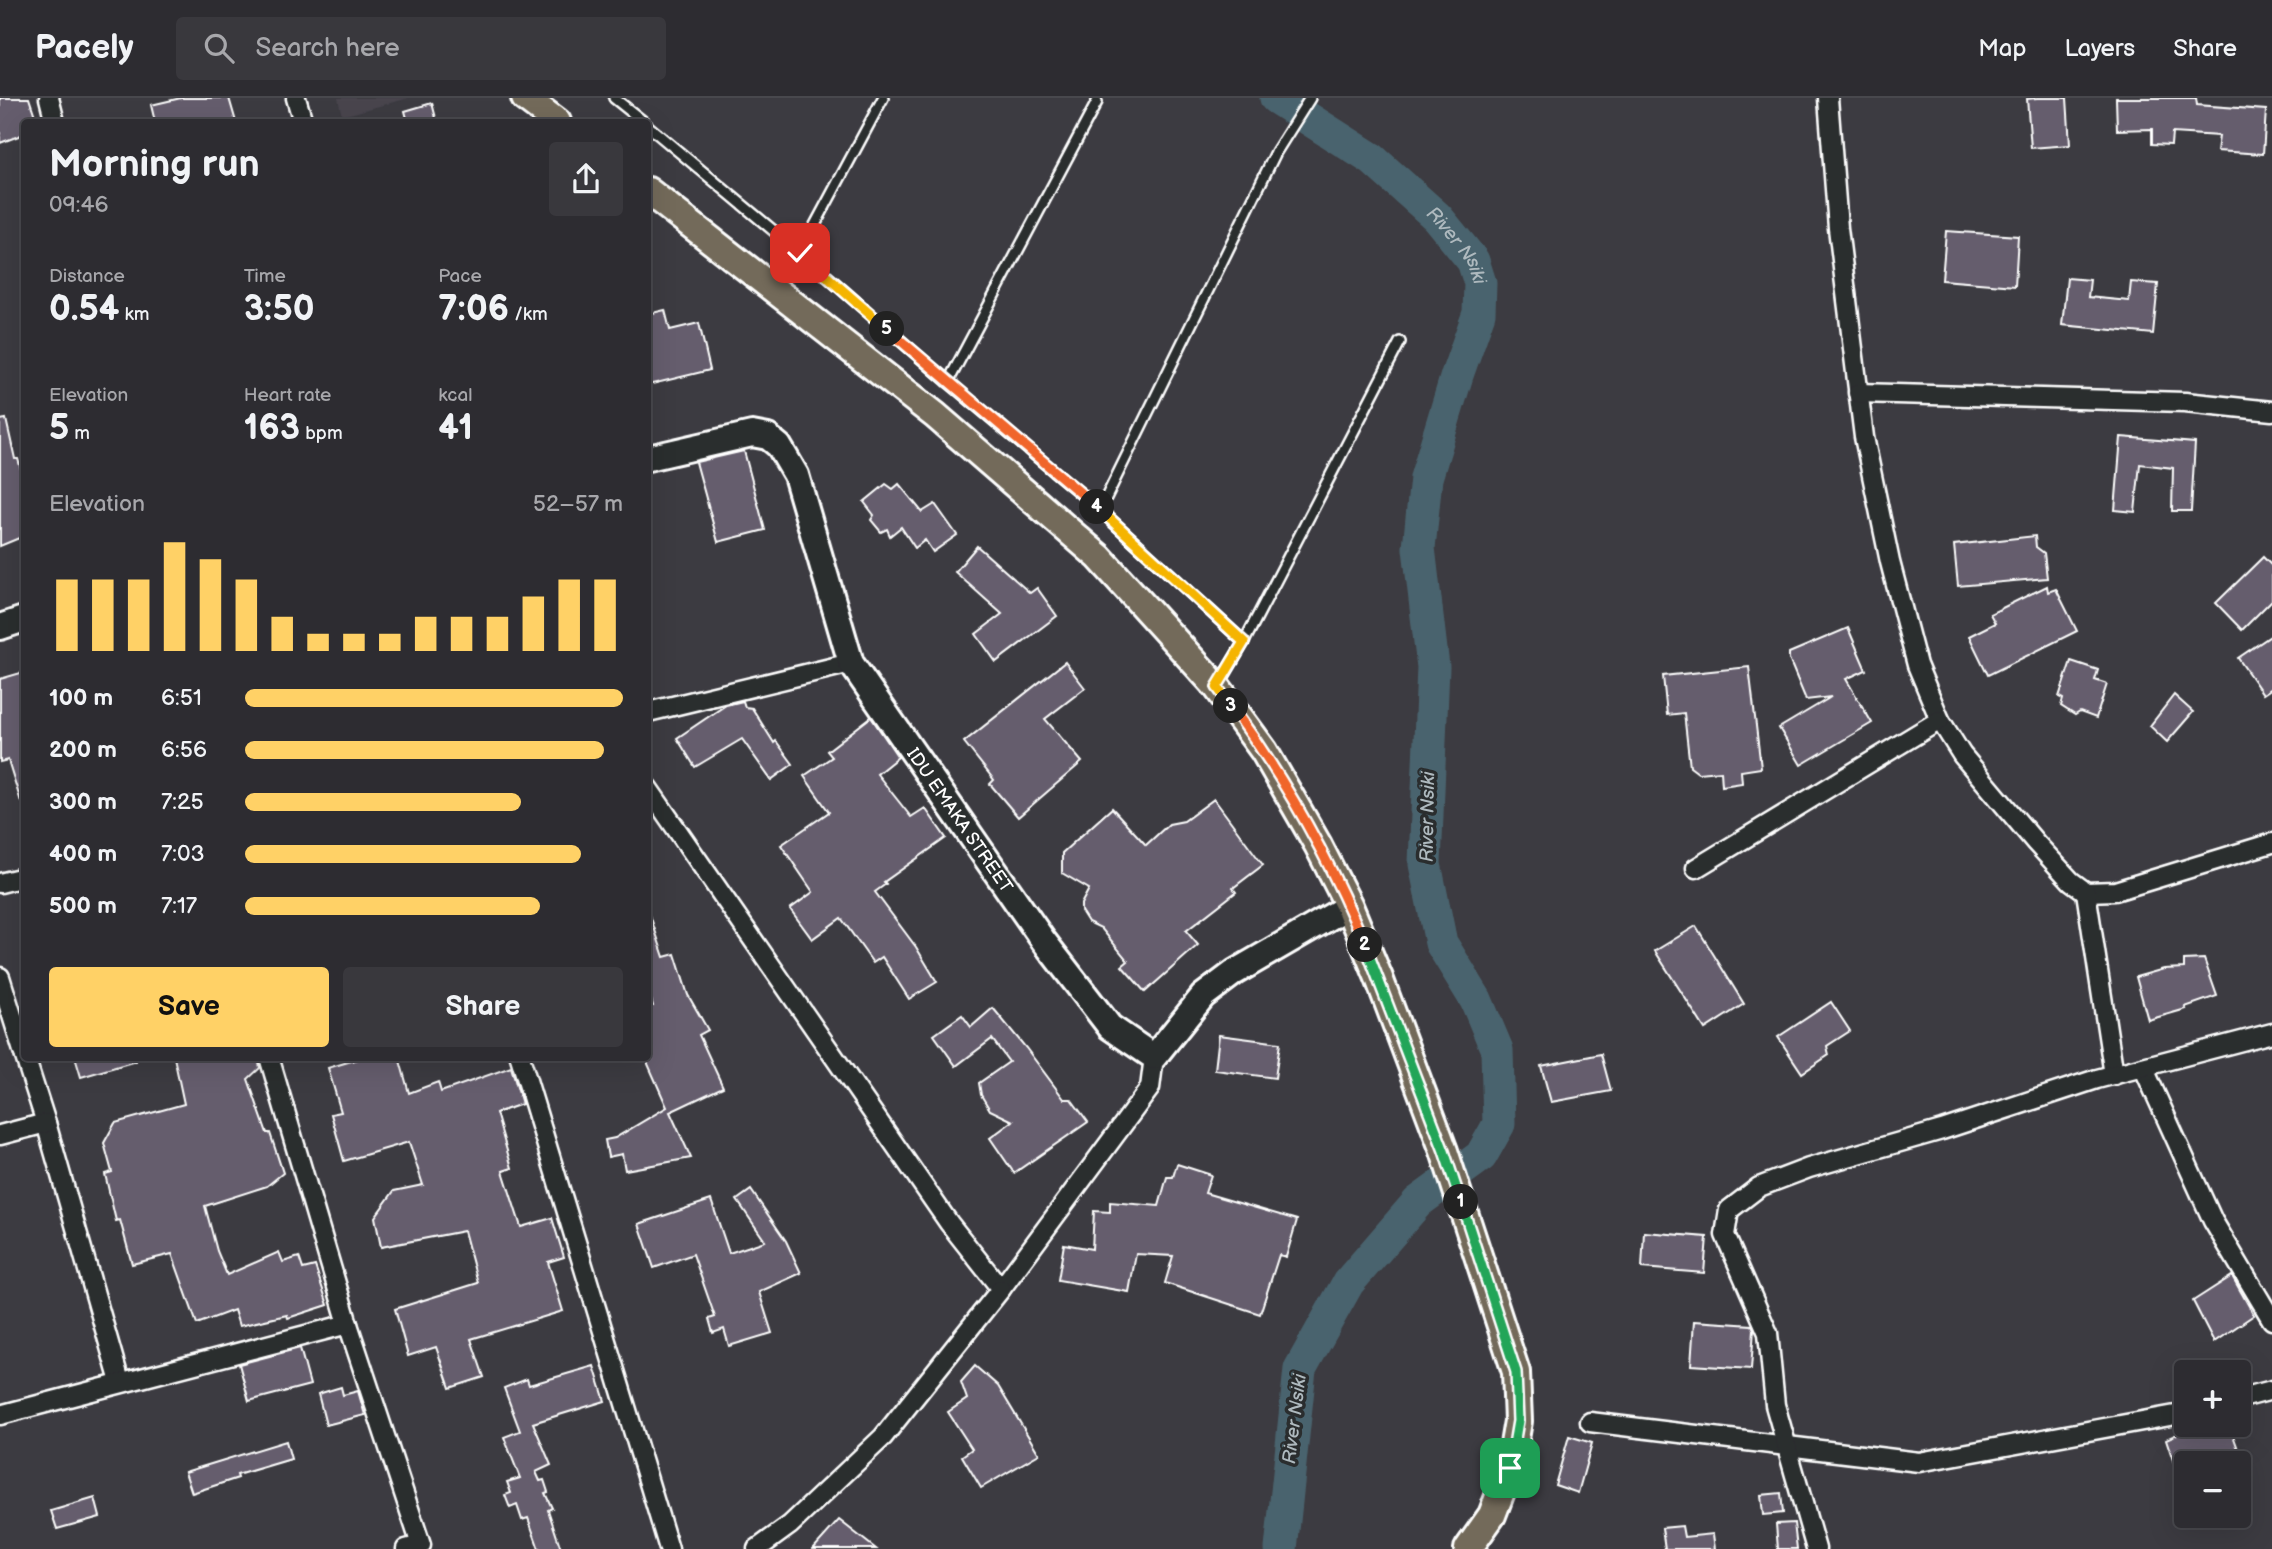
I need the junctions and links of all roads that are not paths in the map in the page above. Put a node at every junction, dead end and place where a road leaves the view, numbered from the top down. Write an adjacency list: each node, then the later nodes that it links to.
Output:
1 (49, 98): 9 (street)
2 (296, 98): 10 (street)
3 (525, 98): 11 (main road)
4 (614, 98): 12 (lane)
5 (883, 98): 15 (lane)
6 (1310, 98): 21 (lane)
7 (1828, 98): 18 (street)
8 (1097, 102): 17 (lane)
9 (54, 119)
10 (302, 119)
11 (553, 119)
12 (640, 119)
13 (651, 128): 15 (lane)
14 (651, 193): 26 (main road)
15 (800, 253): 17 (lane)
16 (1400, 342): 24 (lane)
17 (947, 382): 21 (lane)
18 (1858, 393): 19 (street); 28 (street)
19 (2272, 411)
20 (651, 457): 25 (street, IDU EMAKA STREET)
21 (1100, 510): 24 (lane)
22 (21, 620): 23 (street)
23 (0, 626)
24 (1244, 642): 26 (lane)
25 (851, 663): 27 (street); 39 (street, IDU EMAKA STREET)
26 (1217, 687): 35 (main road)
27 (651, 711)
28 (1940, 720): 31 (street); 34 (street)
29 (651, 792): 47 (street)
30 (2272, 844): 34 (street)
31 (1696, 868)
32 (21, 878): 33 (street)
33 (0, 883)
34 (2086, 892): 44 (street)
35 (1349, 906): 39 (street); 60 (main road)
36 (0, 977): 38 (street)
37 (2272, 1033): 43 (street)
38 (21, 1043)
39 (1154, 1057): 47 (street)
40 (27, 1061): 45 (street)
41 (271, 1061): 49 (street)
42 (521, 1061): 58 (street)
43 (2144, 1069): 44 (street); 48 (street)
44 (2114, 1075): 56 (street)
45 (46, 1123): 46 (street); 50 (street)
46 (0, 1135)
47 (1001, 1289): 59 (street)
48 (2272, 1320)
49 (348, 1324): 50 (street); 57 (street)
50 (120, 1382): 53 (street)
51 (2272, 1390): 52 (street)
52 (2251, 1396)
53 (0, 1415)
54 (2174, 1415): 56 (street)
55 (1590, 1422): 56 (street)
56 (1787, 1448): 61 (street)
57 (417, 1548)
58 (670, 1549)
59 (757, 1549)
60 (1468, 1549)
61 (1816, 1549)

